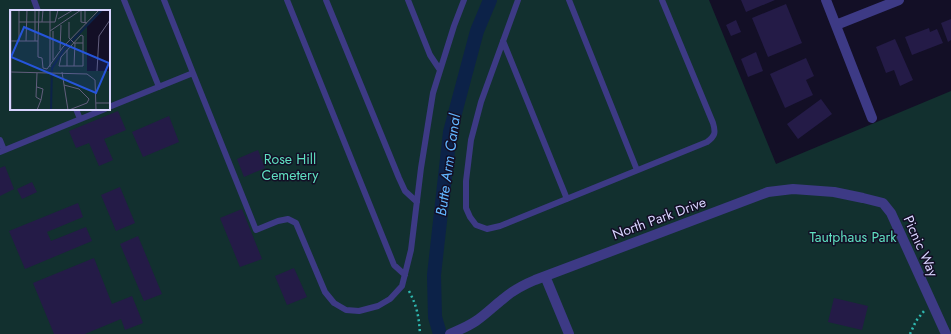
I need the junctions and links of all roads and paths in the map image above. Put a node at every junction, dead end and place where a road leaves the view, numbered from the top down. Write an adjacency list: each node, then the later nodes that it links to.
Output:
1 (34, 0): 13 (lane)
2 (124, 0): 18 (lane)
3 (164, 0): 17 (lane)
4 (288, 0): 30 (lane)
5 (326, 0): 28 (lane)
6 (408, 0): 16 (lane)
7 (464, 0): 16 (lane)
8 (518, 0): 15 (lane)
9 (569, 0): 26 (lane)
10 (662, 0): 26 (lane)
11 (826, 0): 14 (street)
12 (899, 0): 14 (street)
13 (38, 10)
14 (836, 25): 22 (street)
15 (503, 42): 27 (lane); 27 (lane)
16 (440, 70): 28 (lane)
17 (193, 73): 18 (lane); 32 (lane)
18 (159, 87): 19 (lane)
19 (110, 107)
20 (76, 110): 23 (lane)
21 (102, 110): 23 (lane)
22 (872, 118)
23 (80, 119): 25 (lane)
24 (0, 140): 25 (lane)
25 (2, 151)
26 (637, 170): 27 (lane)
27 (567, 199)
28 (417, 202): 30 (lane)
29 (891, 213): 31 (street, North Park Drive); 33 (street, Picnic Way)
30 (405, 275): 32 (lane)
31 (544, 276): 35 (street, North Park Drive); 36 (street)
32 (403, 282): 34 (path)
33 (932, 302): 37 (path); 38 (street, Picnic Way)
34 (420, 334)
35 (450, 334)
36 (569, 334)
37 (910, 334)
38 (946, 334)

